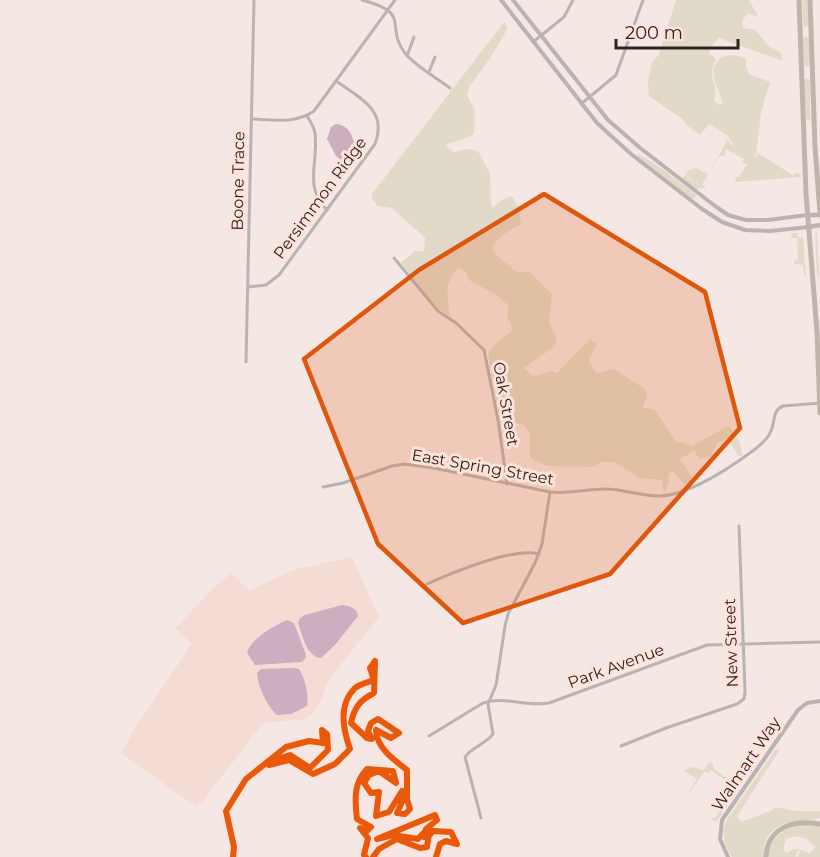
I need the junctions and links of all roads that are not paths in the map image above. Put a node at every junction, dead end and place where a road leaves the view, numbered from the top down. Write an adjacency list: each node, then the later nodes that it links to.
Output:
1 (254, 0): 22 (street, Boone Trace)
2 (362, 0): 10 (street)
3 (395, 0): 10 (street)
4 (501, 0): 13 (street)
5 (513, 0): 11 (street)
6 (573, 0): 11 (street)
7 (642, 0): 19 (street)
8 (799, 0): 25 (highway)
9 (810, 0): 24 (highway)
10 (388, 10): 14 (street); 17 (street)
11 (540, 36): 13 (street); 19 (street)
12 (414, 37): 14 (street)
13 (533, 42): 20 (street)
14 (407, 56): 16 (street)
15 (435, 57): 16 (street)
16 (429, 72): 18 (street)
17 (336, 81): 21 (street); 23 (street, Persimmon Ridge)
18 (450, 88)
19 (589, 98): 20 (street); 25 (street)
20 (581, 104): 27 (street)
21 (307, 116): 22 (street); 23 (street)
22 (252, 119): 29 (street, Boone Trace)
23 (327, 210): 29 (street, Persimmon Ridge)
24 (820, 214): 25 (main road)
25 (808, 215): 27 (highway)
26 (820, 225): 27 (main road)
27 (809, 227): 31 (highway)
28 (394, 258): 33 (street, Oak Street)
29 (248, 287): 30 (street, Boone Trace)
30 (246, 362)
31 (820, 403): 32 (highway); 35 (street, East Spring Street)
32 (820, 413)
33 (507, 484): 34 (street, East Spring Street); 35 (street, East Spring Street)
34 (323, 487)
35 (550, 492): 37 (street)
36 (739, 526): 40 (street, New Street)
37 (539, 554): 38 (street); 42 (street)
38 (427, 584)
39 (820, 642): 40 (street, Park Avenue)
40 (742, 644): 42 (street, Park Avenue); 44 (street, New Street)
41 (820, 700): 47 (street, Walmart Way)
42 (489, 701): 43 (street); 45 (street)
43 (429, 736)
44 (621, 746)
45 (481, 818)
46 (820, 822): 48 (highway)
47 (728, 857)
48 (766, 857)

